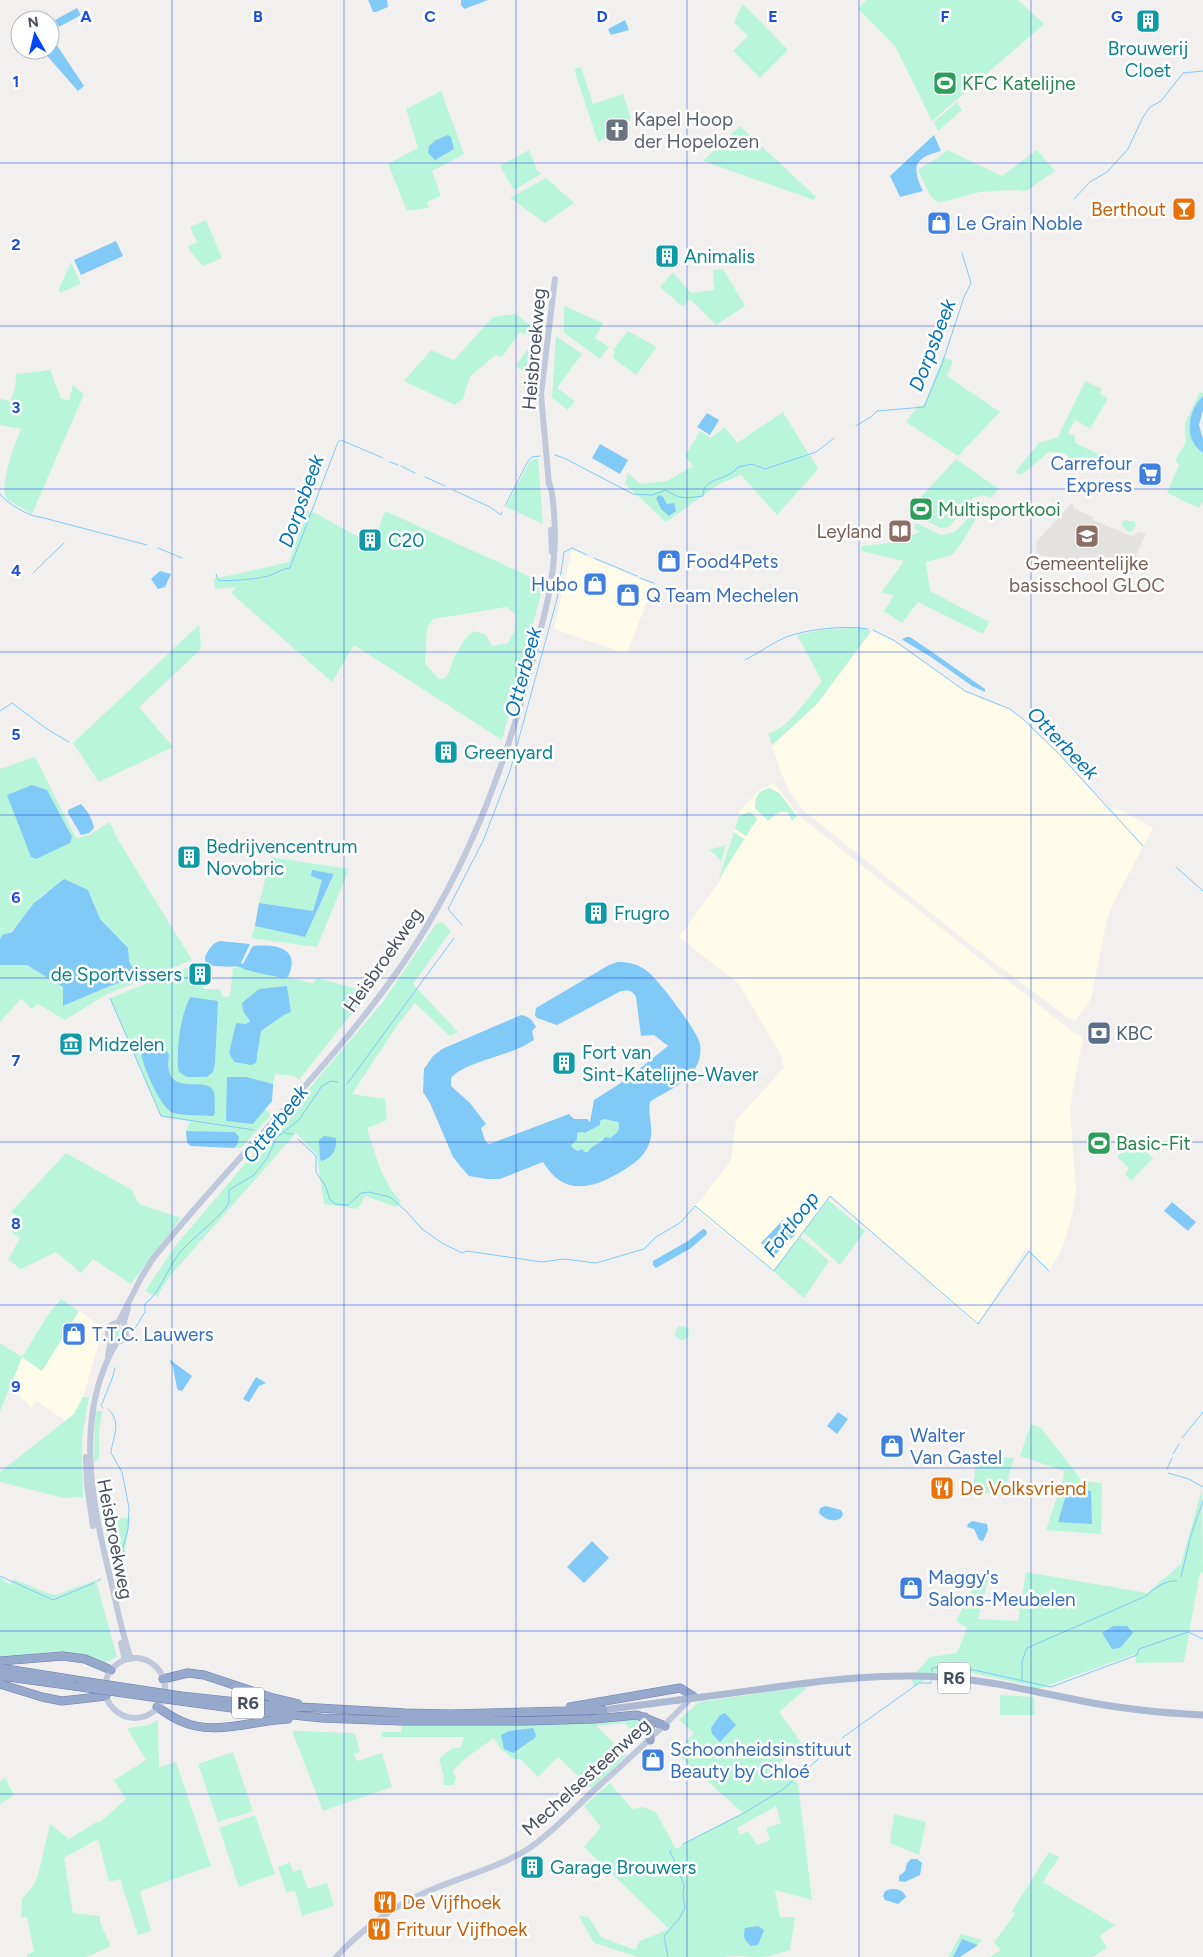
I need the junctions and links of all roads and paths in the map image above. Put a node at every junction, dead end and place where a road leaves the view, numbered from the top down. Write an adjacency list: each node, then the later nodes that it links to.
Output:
1 (556, 279): 2 (main road, Heisbroekweg)
2 (130, 1302): 3 (main road, Heisbroekweg); 4 (main road, Heisbroekweg)
3 (118, 1322): 4 (main road); 5 (main road, Heisbroekweg)
4 (124, 1326): 5 (main road, Heisbroekweg)
5 (114, 1341): 6 (main road, Heisbroekweg)
6 (128, 1659): 9 (main road); 11 (main road)
7 (0, 1661): 9 (highway)
8 (0, 1668): 15 (highway, R6, bridge)
9 (111, 1670): 13 (main road)
10 (0, 1676): 15 (highway, R6, bridge)
11 (163, 1679): 16 (main road); 17 (highway)
12 (0, 1684): 13 (highway)
13 (106, 1696): 16 (main road)
14 (693, 1696): 19 (highway); 24 (main road, Mechelsesteenweg)
15 (181, 1698): 17 (highway, R6); 21 (highway, R6)
16 (157, 1707): 21 (highway)
17 (316, 1708): 19 (highway, R6)
18 (603, 1710): 19 (highway, R6); 20 (main road, R6, bridge); 23 (highway, R6)
19 (534, 1712)
20 (1203, 1715)
21 (307, 1717): 23 (highway, R6)
22 (645, 1717): 23 (highway); 24 (highway); 25 (highway)
23 (515, 1720)
24 (665, 1726): 25 (main road, Mechelsesteenweg)
25 (650, 1740): 26 (main road, Mechelsesteenweg)
26 (336, 1957)

